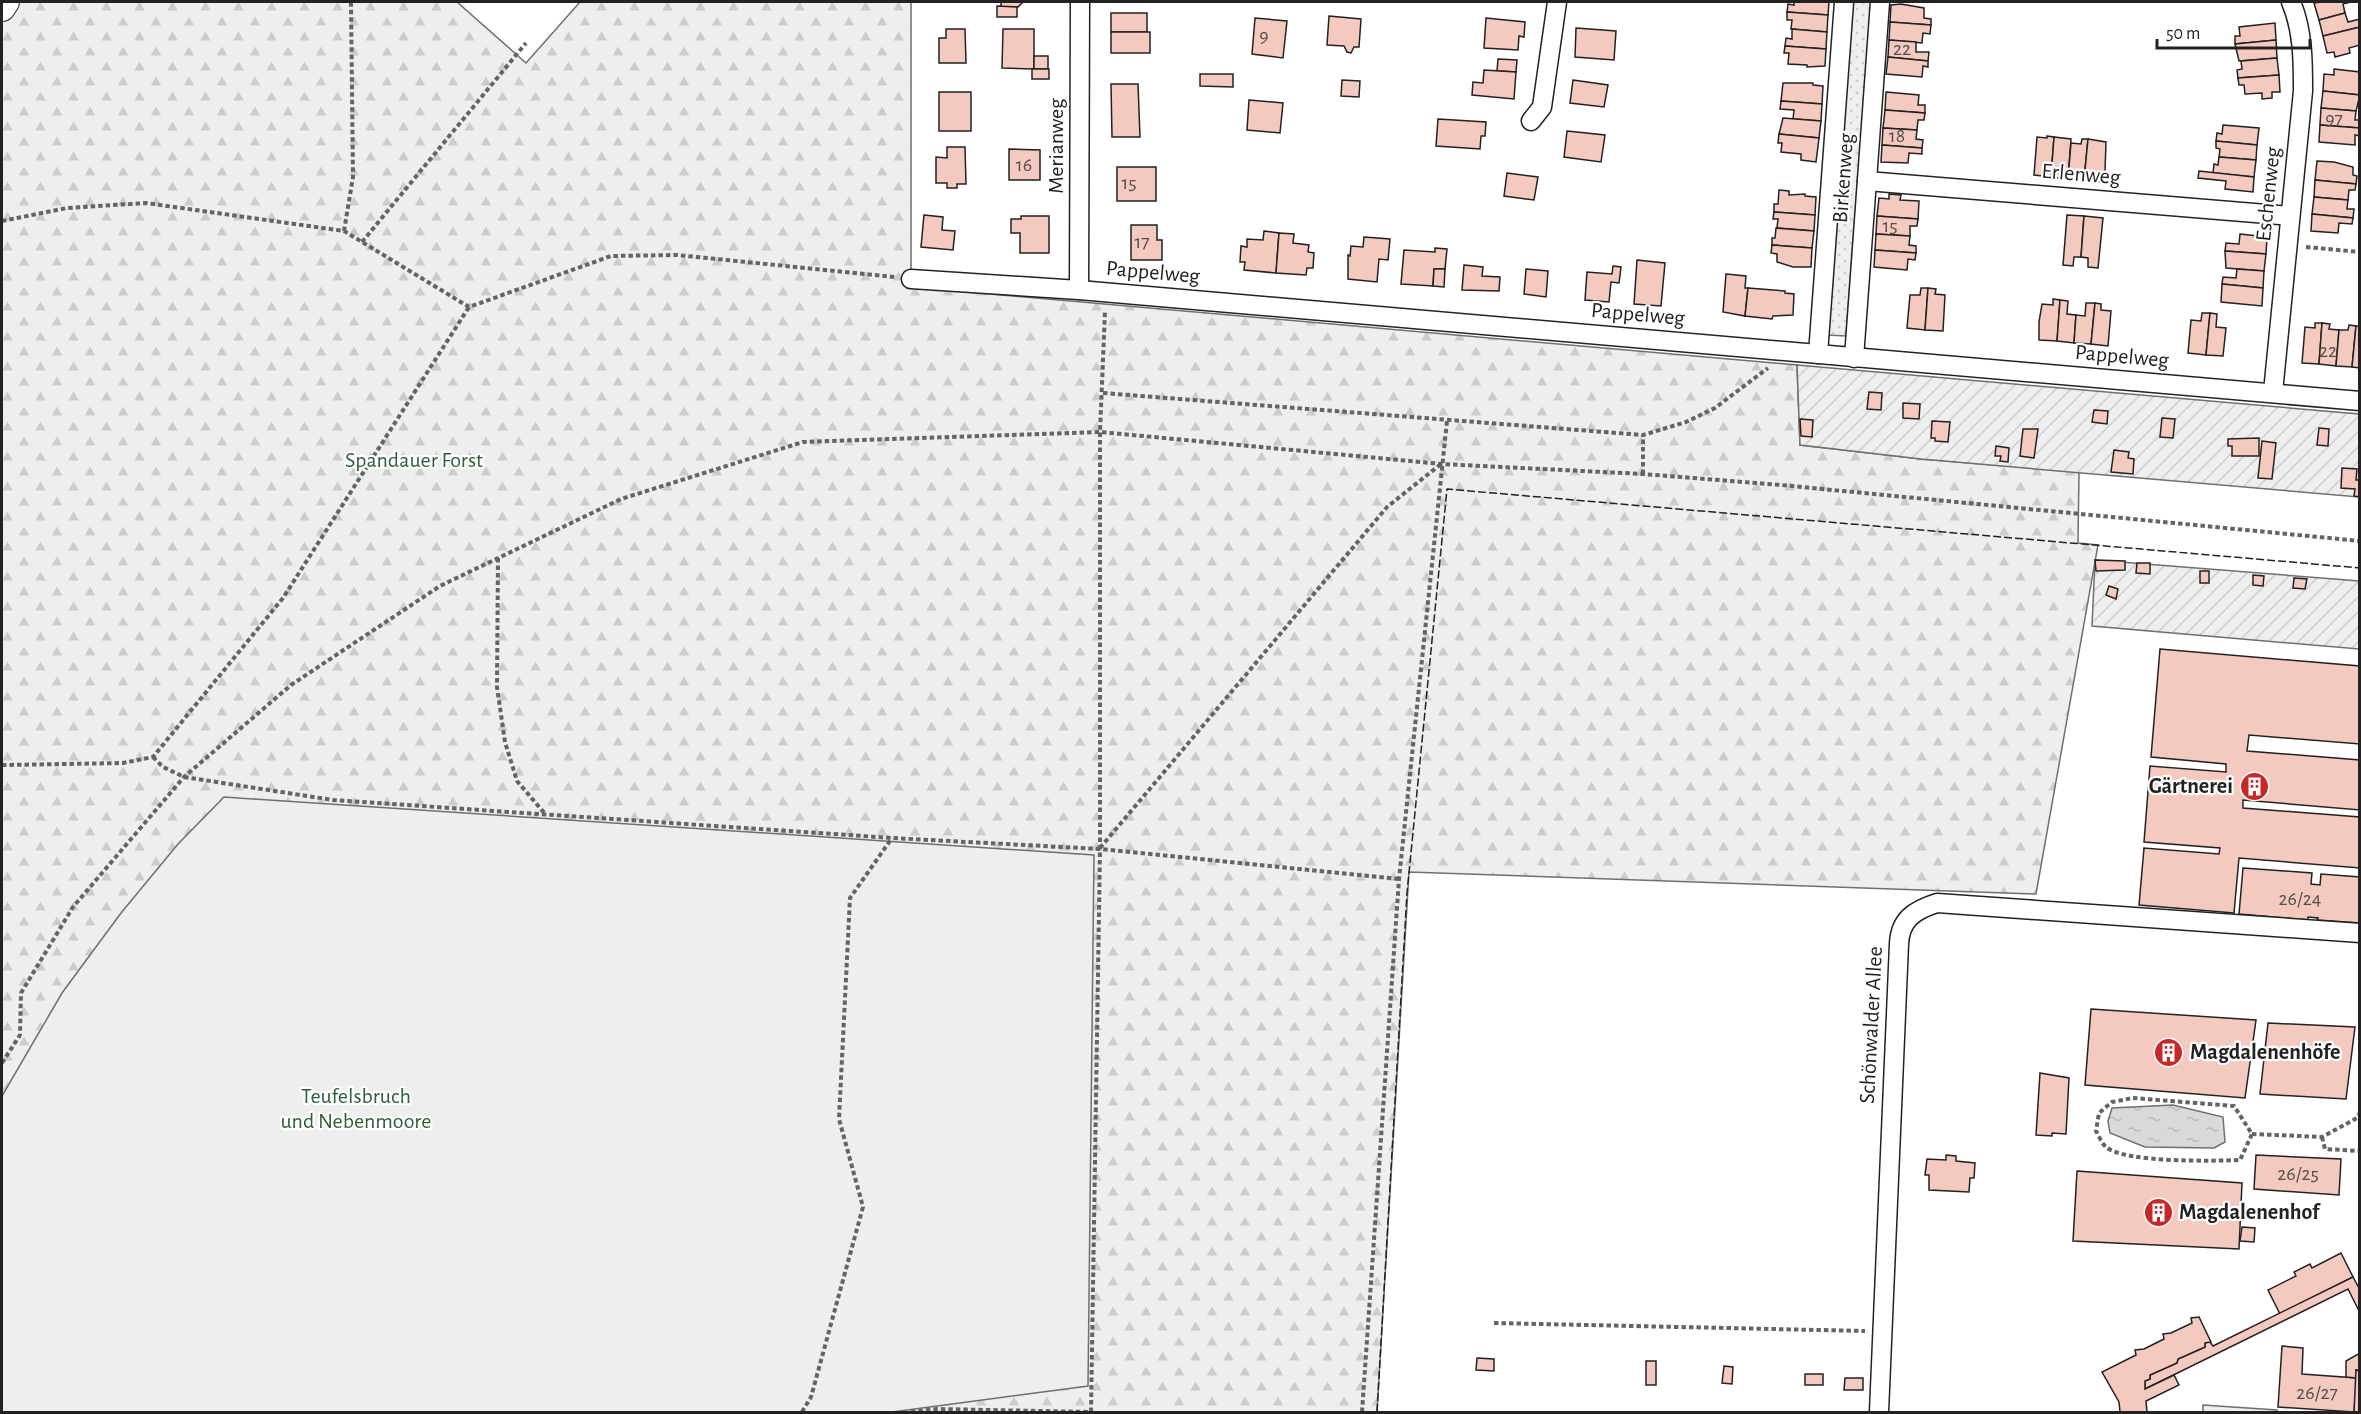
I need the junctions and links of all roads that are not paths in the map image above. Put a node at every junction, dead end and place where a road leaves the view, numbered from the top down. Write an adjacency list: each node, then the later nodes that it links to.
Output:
1 (6, 2): 7 (main road)
2 (1080, 2): 12 (street, Merianweg)
3 (1557, 2): 8 (street)
4 (1844, 2): 13 (street, Birkenweg)
5 (1880, 2): 9 (street, Birkenweg)
6 (2291, 2): 10 (street, Eschenweg)
7 (2, 8)
8 (1531, 121)
9 (1867, 181): 10 (street, Erlenweg); 14 (street, Birkenweg)
10 (2290, 216): 15 (street, Eschenweg)
11 (911, 279): 12 (street, Pappelweg)
12 (1079, 290): 13 (street, Pappelweg)
13 (1818, 354): 14 (street, Pappelweg)
14 (1854, 358): 15 (street, Pappelweg)
15 (2273, 393): 16 (street, Pappelweg)
16 (2360, 401)
17 (2360, 933): 18 (street, Schönwalder Allee)
18 (1879, 1413)

